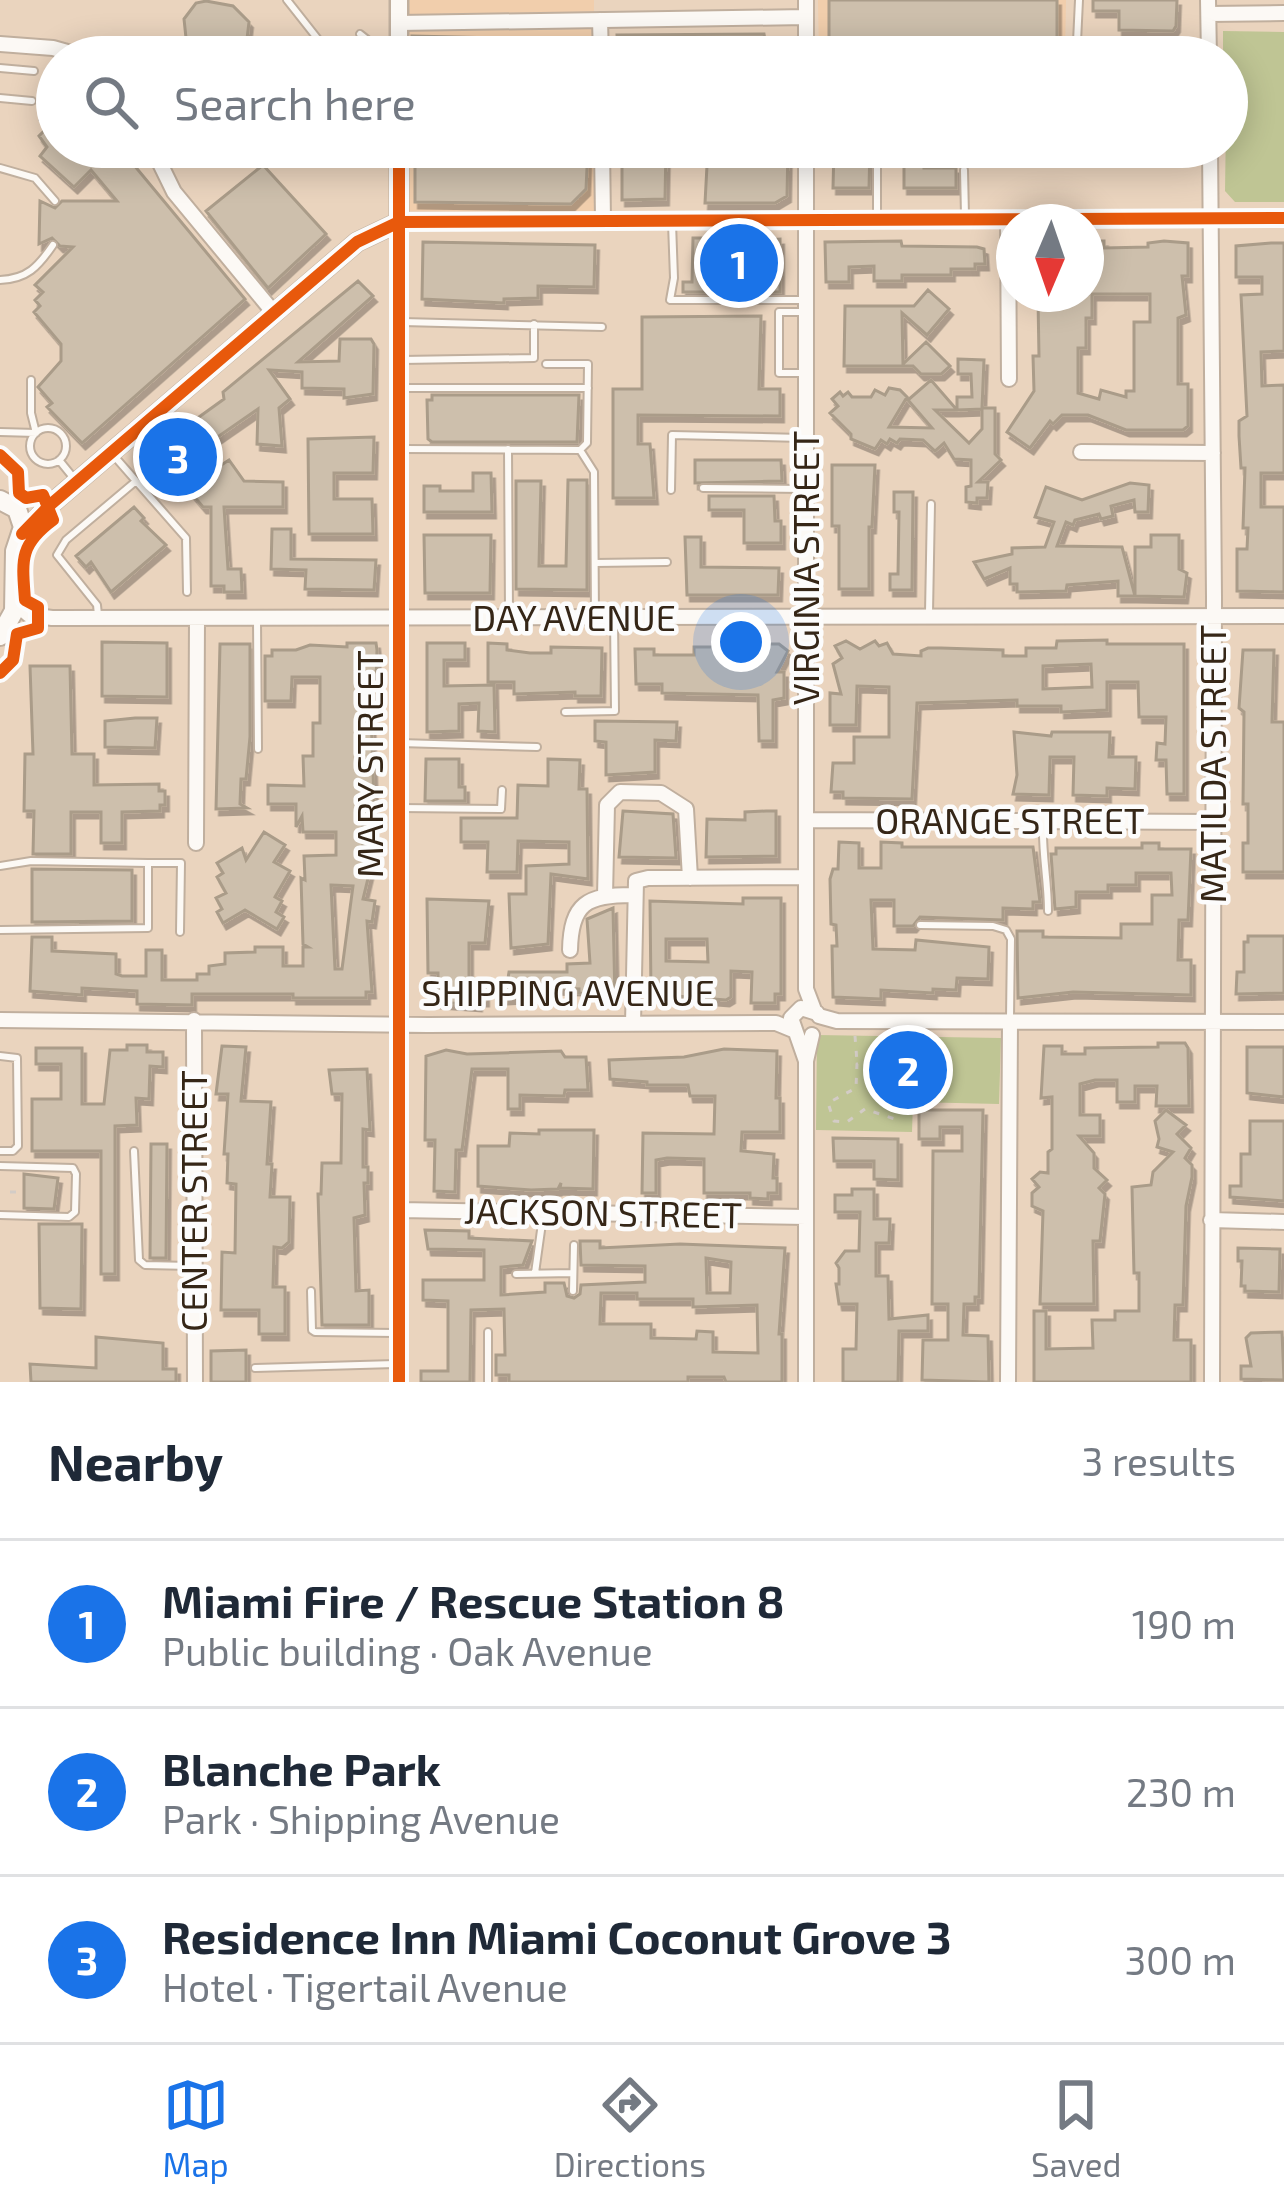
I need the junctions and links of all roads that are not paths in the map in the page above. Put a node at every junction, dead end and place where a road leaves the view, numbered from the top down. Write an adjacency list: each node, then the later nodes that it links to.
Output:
1 (286, 0): 11 (lane)
2 (399, 0): 9 (street)
3 (806, 0): 7 (street)
4 (1079, 0): 16 (lane)
5 (1209, 7): 6 (street)
6 (1284, 14)
7 (806, 17): 8 (street); 15 (street)
8 (600, 20): 9 (street); 14 (street)
9 (399, 23): 13 (street)
10 (360, 34): 12 (lane)
11 (315, 36)
12 (362, 36)
13 (399, 36)
14 (600, 36)
15 (806, 36)
16 (1077, 36)
17 (0, 44): 18 (street)
18 (36, 46)
19 (0, 68): 20 (lane)
20 (34, 71)
21 (0, 98): 22 (lane)
22 (32, 101)
23 (0, 168): 31 (lane)
24 (162, 168): 48 (street)
25 (399, 168): 41 (street, MARY STREET)
26 (602, 168): 39 (street)
27 (806, 168): 34 (street, VIRGINIA STREET)
28 (878, 168): 35 (lane)
29 (1210, 168): 32 (street, MATILDA STREET)
30 (964, 170): 36 (lane)
31 (55, 201)
32 (1211, 218): 33 (street); 38 (street); 66 (street, MATILDA STREET)
33 (1284, 218)
34 (805, 219): 35 (street); 40 (street); 46 (street, VIRGINIA STREET)
35 (877, 219): 36 (street)
36 (964, 219): 37 (street)
37 (996, 219)
38 (1104, 219)
39 (603, 220): 40 (street); 41 (street)
40 (672, 220): 46 (lane)
41 (399, 222): 42 (street); 44 (street, MARY STREET)
42 (362, 239): 44 (street); 48 (street)
43 (53, 245): 45 (lane)
44 (399, 252): 49 (street, MARY STREET)
45 (0, 280)
46 (806, 306): 54 (street, VIRGINIA STREET); 54 (lane)
47 (1009, 312): 55 (street)
48 (274, 313): 67 (street)
49 (399, 322): 50 (lane); 52 (street, MARY STREET)
50 (534, 324): 51 (lane); 52 (lane)
51 (602, 327)
52 (399, 360): 57 (street, MARY STREET)
53 (546, 364): 58 (lane)
54 (806, 374): 61 (street, VIRGINIA STREET)
55 (1009, 379)
56 (31, 380): 60 (lane)
57 (399, 388): 58 (lane); 62 (street, MARY STREET)
58 (588, 388): 64 (lane)
59 (0, 432): 60 (lane)
60 (36, 433): 68 (lane); 68 (lane)
61 (806, 439): 73 (street, VIRGINIA STREET); 74 (lane)
62 (399, 449): 63 (lane); 93 (street, MARY STREET)
63 (508, 449): 64 (lane); 87 (lane)
64 (580, 450): 80 (lane)
65 (1081, 452): 66 (street)
66 (1213, 452): 83 (street, MATILDA STREET)
67 (111, 453): 69 (lane); 70 (street)
68 (59, 460): 70 (lane)
69 (136, 481): 81 (lane); 86 (lane)
70 (76, 482): 77 (street)
71 (0, 485): 75 (main road)
72 (703, 488): 73 (lane)
73 (806, 489): 90 (street, VIRGINIA STREET)
74 (671, 490)
75 (10, 504): 77 (street); 78 (main road)
76 (931, 504): 85 (lane)
77 (50, 505): 78 (street)
78 (22, 534): 82 (main road)
79 (668, 562): 80 (lane)
80 (595, 563): 88 (lane)
81 (187, 592)
82 (14, 602): 86 (street, DAY AVENUE); 94 (main road)
83 (1214, 616): 84 (street, DAY AVENUE); 85 (street, DAY AVENUE); 103 (street, MATILDA STREET)
84 (1284, 616)
85 (929, 617): 90 (street, DAY AVENUE)
86 (98, 618): 91 (street, DAY AVENUE)
87 (509, 618): 88 (street, DAY AVENUE); 93 (street, DAY AVENUE)
88 (595, 618): 89 (street, DAY AVENUE)
89 (614, 618): 90 (street, DAY AVENUE); 95 (lane)
90 (806, 618): 101 (street, VIRGINIA STREET)
91 (197, 619): 92 (street, DAY AVENUE); 104 (street)
92 (257, 619): 93 (street, DAY AVENUE); 98 (lane)
93 (399, 620): 96 (street, MARY STREET)
94 (2, 631)
95 (565, 712)
96 (400, 743): 97 (lane); 100 (street, MARY STREET)
97 (537, 747)
98 (258, 749)
99 (502, 790): 100 (lane)
100 (400, 808): 122 (street, MARY STREET)
101 (806, 820): 102 (street, ORANGE STREET); 107 (street, VIRGINIA STREET)
102 (1043, 822): 103 (street, ORANGE STREET); 111 (lane)
103 (1213, 822): 120 (street, MATILDA STREET)
104 (196, 843)
105 (148, 863): 106 (lane); 113 (lane); 114 (lane)
106 (0, 866)
107 (806, 877): 108 (street); 119 (street, VIRGINIA STREET)
108 (690, 878): 109 (street); 110 (street)
109 (605, 896): 110 (street); 115 (street)
110 (632, 896): 123 (street)
111 (1048, 911)
112 (920, 925): 118 (lane)
113 (0, 930)
114 (180, 932)
115 (570, 950)
116 (0, 1020): 117 (street, SHIPPING AVENUE)
117 (194, 1020): 122 (street, SHIPPING AVENUE); 135 (street, CENTER STREET)
118 (1010, 1021): 119 (street); 120 (street); 149 (street)
119 (806, 1022): 123 (street, SHIPPING AVENUE); 131 (street)
120 (1212, 1022): 121 (street); 132 (street, MATILDA STREET)
121 (1284, 1022)
122 (400, 1023): 123 (street, SHIPPING AVENUE); 128 (street, MARY STREET)
123 (633, 1024)
124 (0, 1056): 125 (lane)
125 (0, 1151)
126 (134, 1151): 135 (lane)
127 (0, 1166): 130 (lane)
128 (400, 1210): 129 (street, JACKSON STREET); 142 (street, MARY STREET)
129 (544, 1212): 131 (street, JACKSON STREET); 136 (lane)
130 (0, 1215)
131 (806, 1217): 148 (street)
132 (1211, 1220): 133 (street); 150 (street, MATILDA STREET)
133 (1284, 1222)
134 (574, 1245): 137 (lane)
135 (194, 1266): 145 (street, CENTER STREET)
136 (536, 1273): 137 (lane); 138 (lane)
137 (573, 1273): 140 (lane)
138 (516, 1274)
139 (311, 1291): 142 (lane)
140 (573, 1291)
141 (488, 1332): 147 (lane)
142 (399, 1333): 143 (street, MARY STREET)
143 (399, 1364): 144 (lane); 146 (street, MARY STREET)
144 (255, 1368)
145 (194, 1382)
146 (399, 1382)
147 (488, 1382)
148 (806, 1382)
149 (1008, 1382)
150 (1211, 1382)

